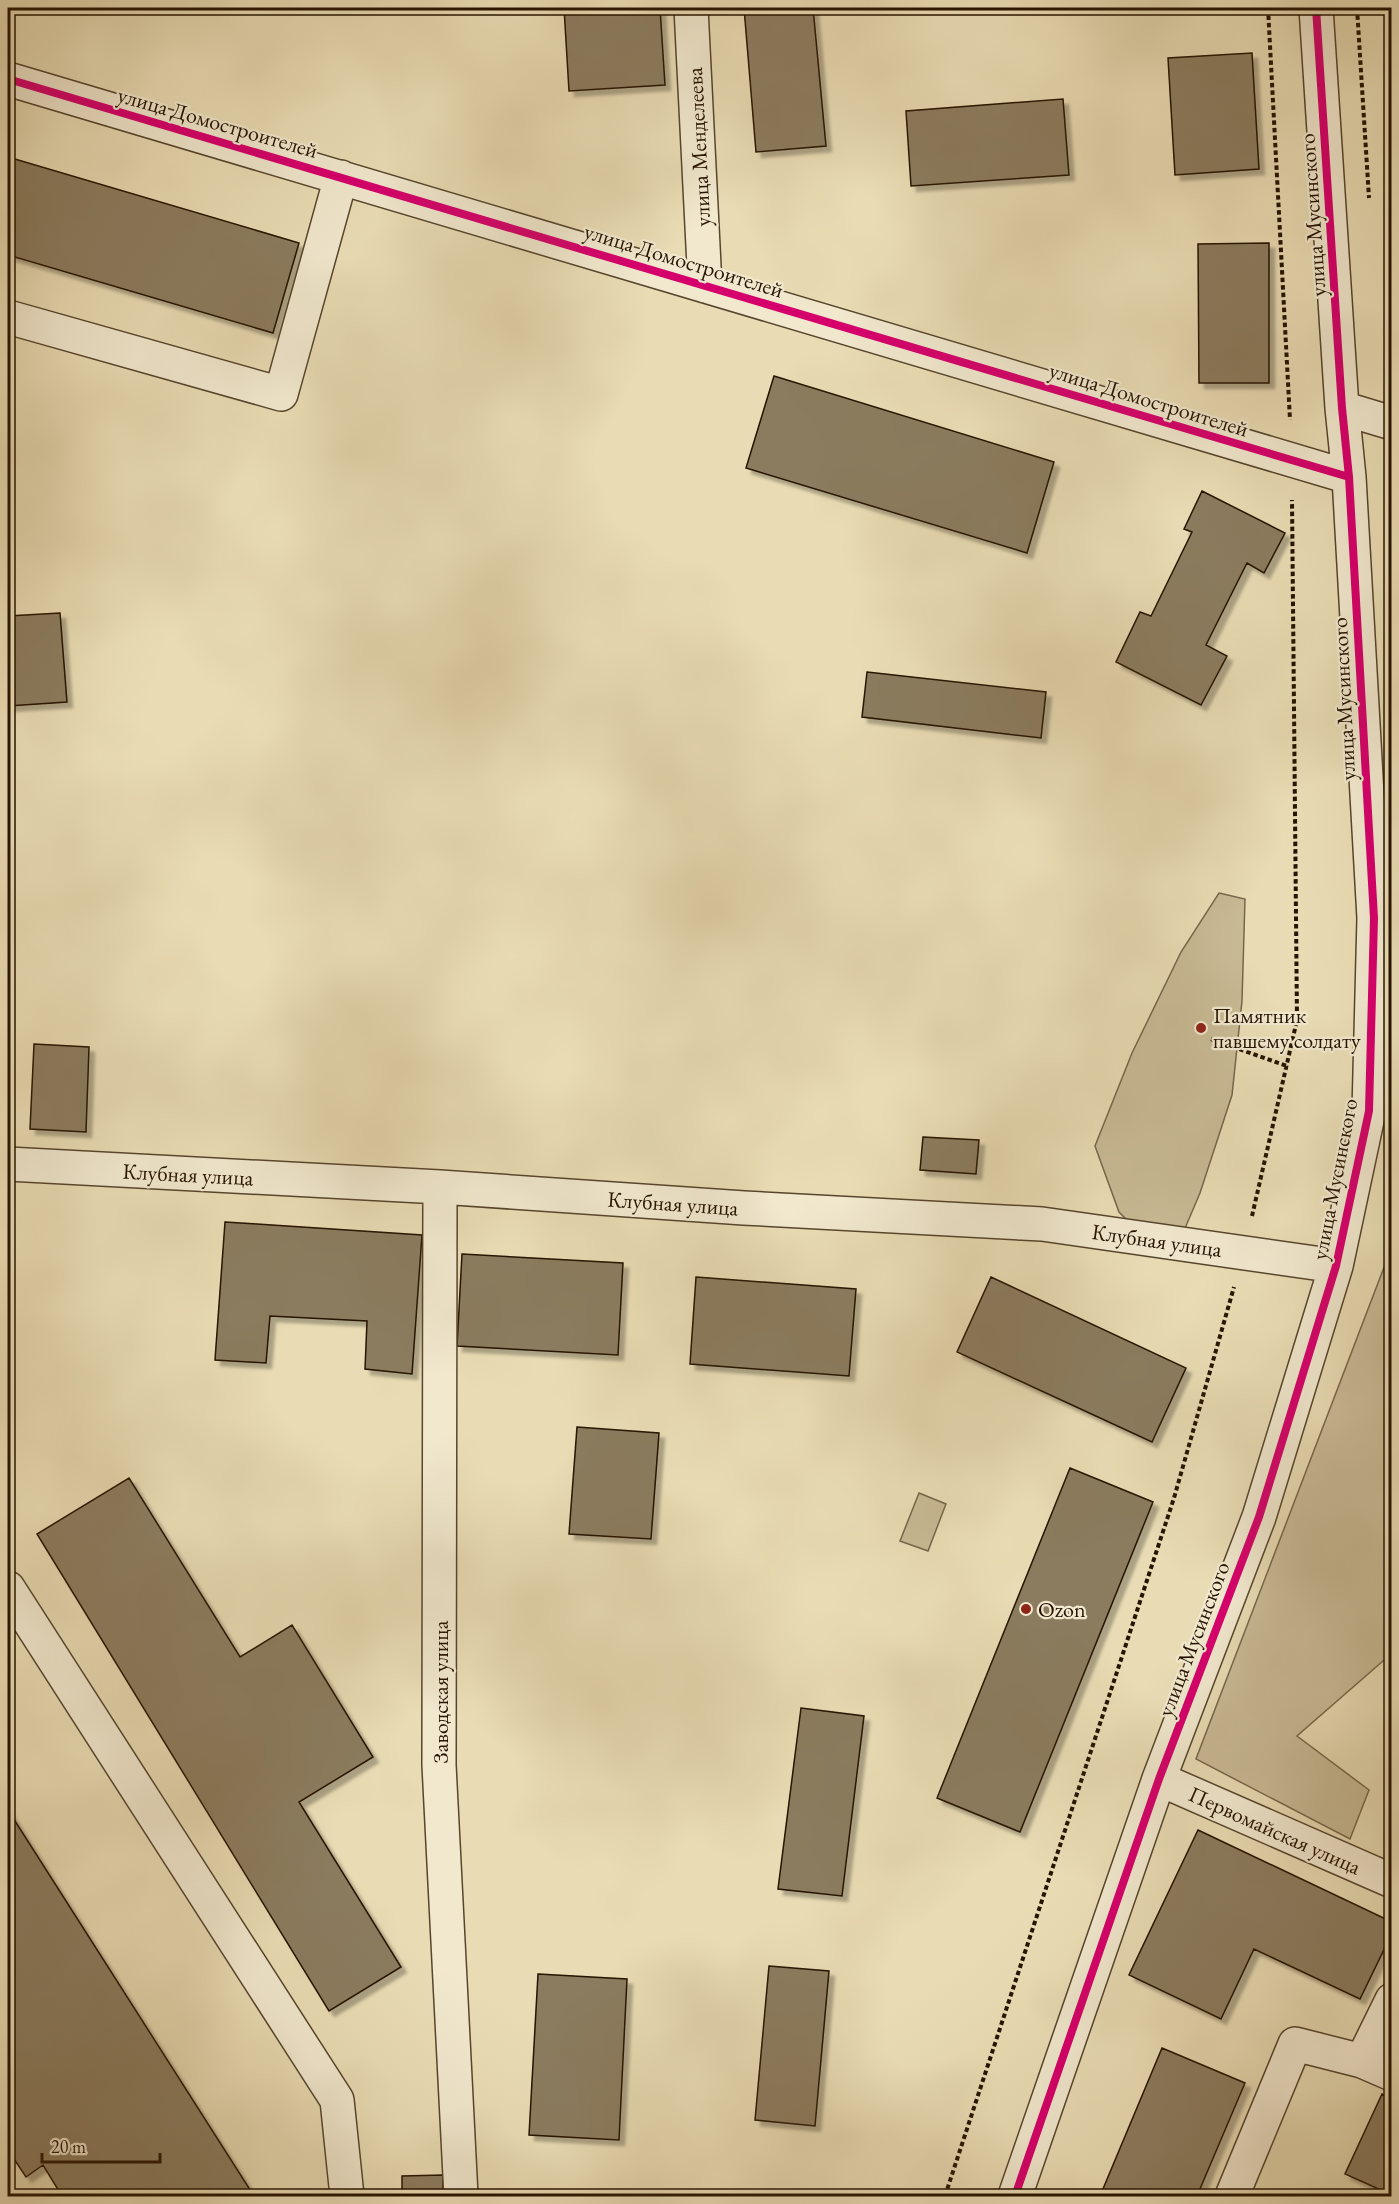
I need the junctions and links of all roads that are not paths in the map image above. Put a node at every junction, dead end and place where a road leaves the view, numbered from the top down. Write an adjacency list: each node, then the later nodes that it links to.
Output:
1 (691, 8): 5 (street, улица Менделеева)
2 (1316, 8): 7 (street, улица Мусинского)
3 (8, 79): 4 (street, улица Домостроителей)
4 (340, 177): 5 (street, улица Домостроителей); 6 (street)
5 (705, 286): 9 (street, улица Домостроителей)
6 (8, 317)
7 (1342, 408): 8 (street); 9 (street, улица Мусинского)
8 (1392, 423)
9 (1349, 477): 10 (street, улица Мусинского)
10 (1380, 1117): 13 (street, улица Мусинского)
11 (8, 1164): 12 (street, Клубная улица)
12 (440, 1187): 13 (street, Клубная улица); 21 (street, Заводская улица)
13 (1336, 1266): 15 (street, улица Мусинского)
14 (8, 1588): 20 (street)
15 (1159, 1779): 16 (street, Первомайская улица); 22 (street, улица Мусинского)
16 (1392, 1881)
17 (1392, 2000): 18 (street)
18 (1362, 2061): 19 (street); 23 (street)
19 (1392, 2074)
20 (347, 2196)
21 (461, 2196)
22 (1015, 2196)
23 (1232, 2196)

